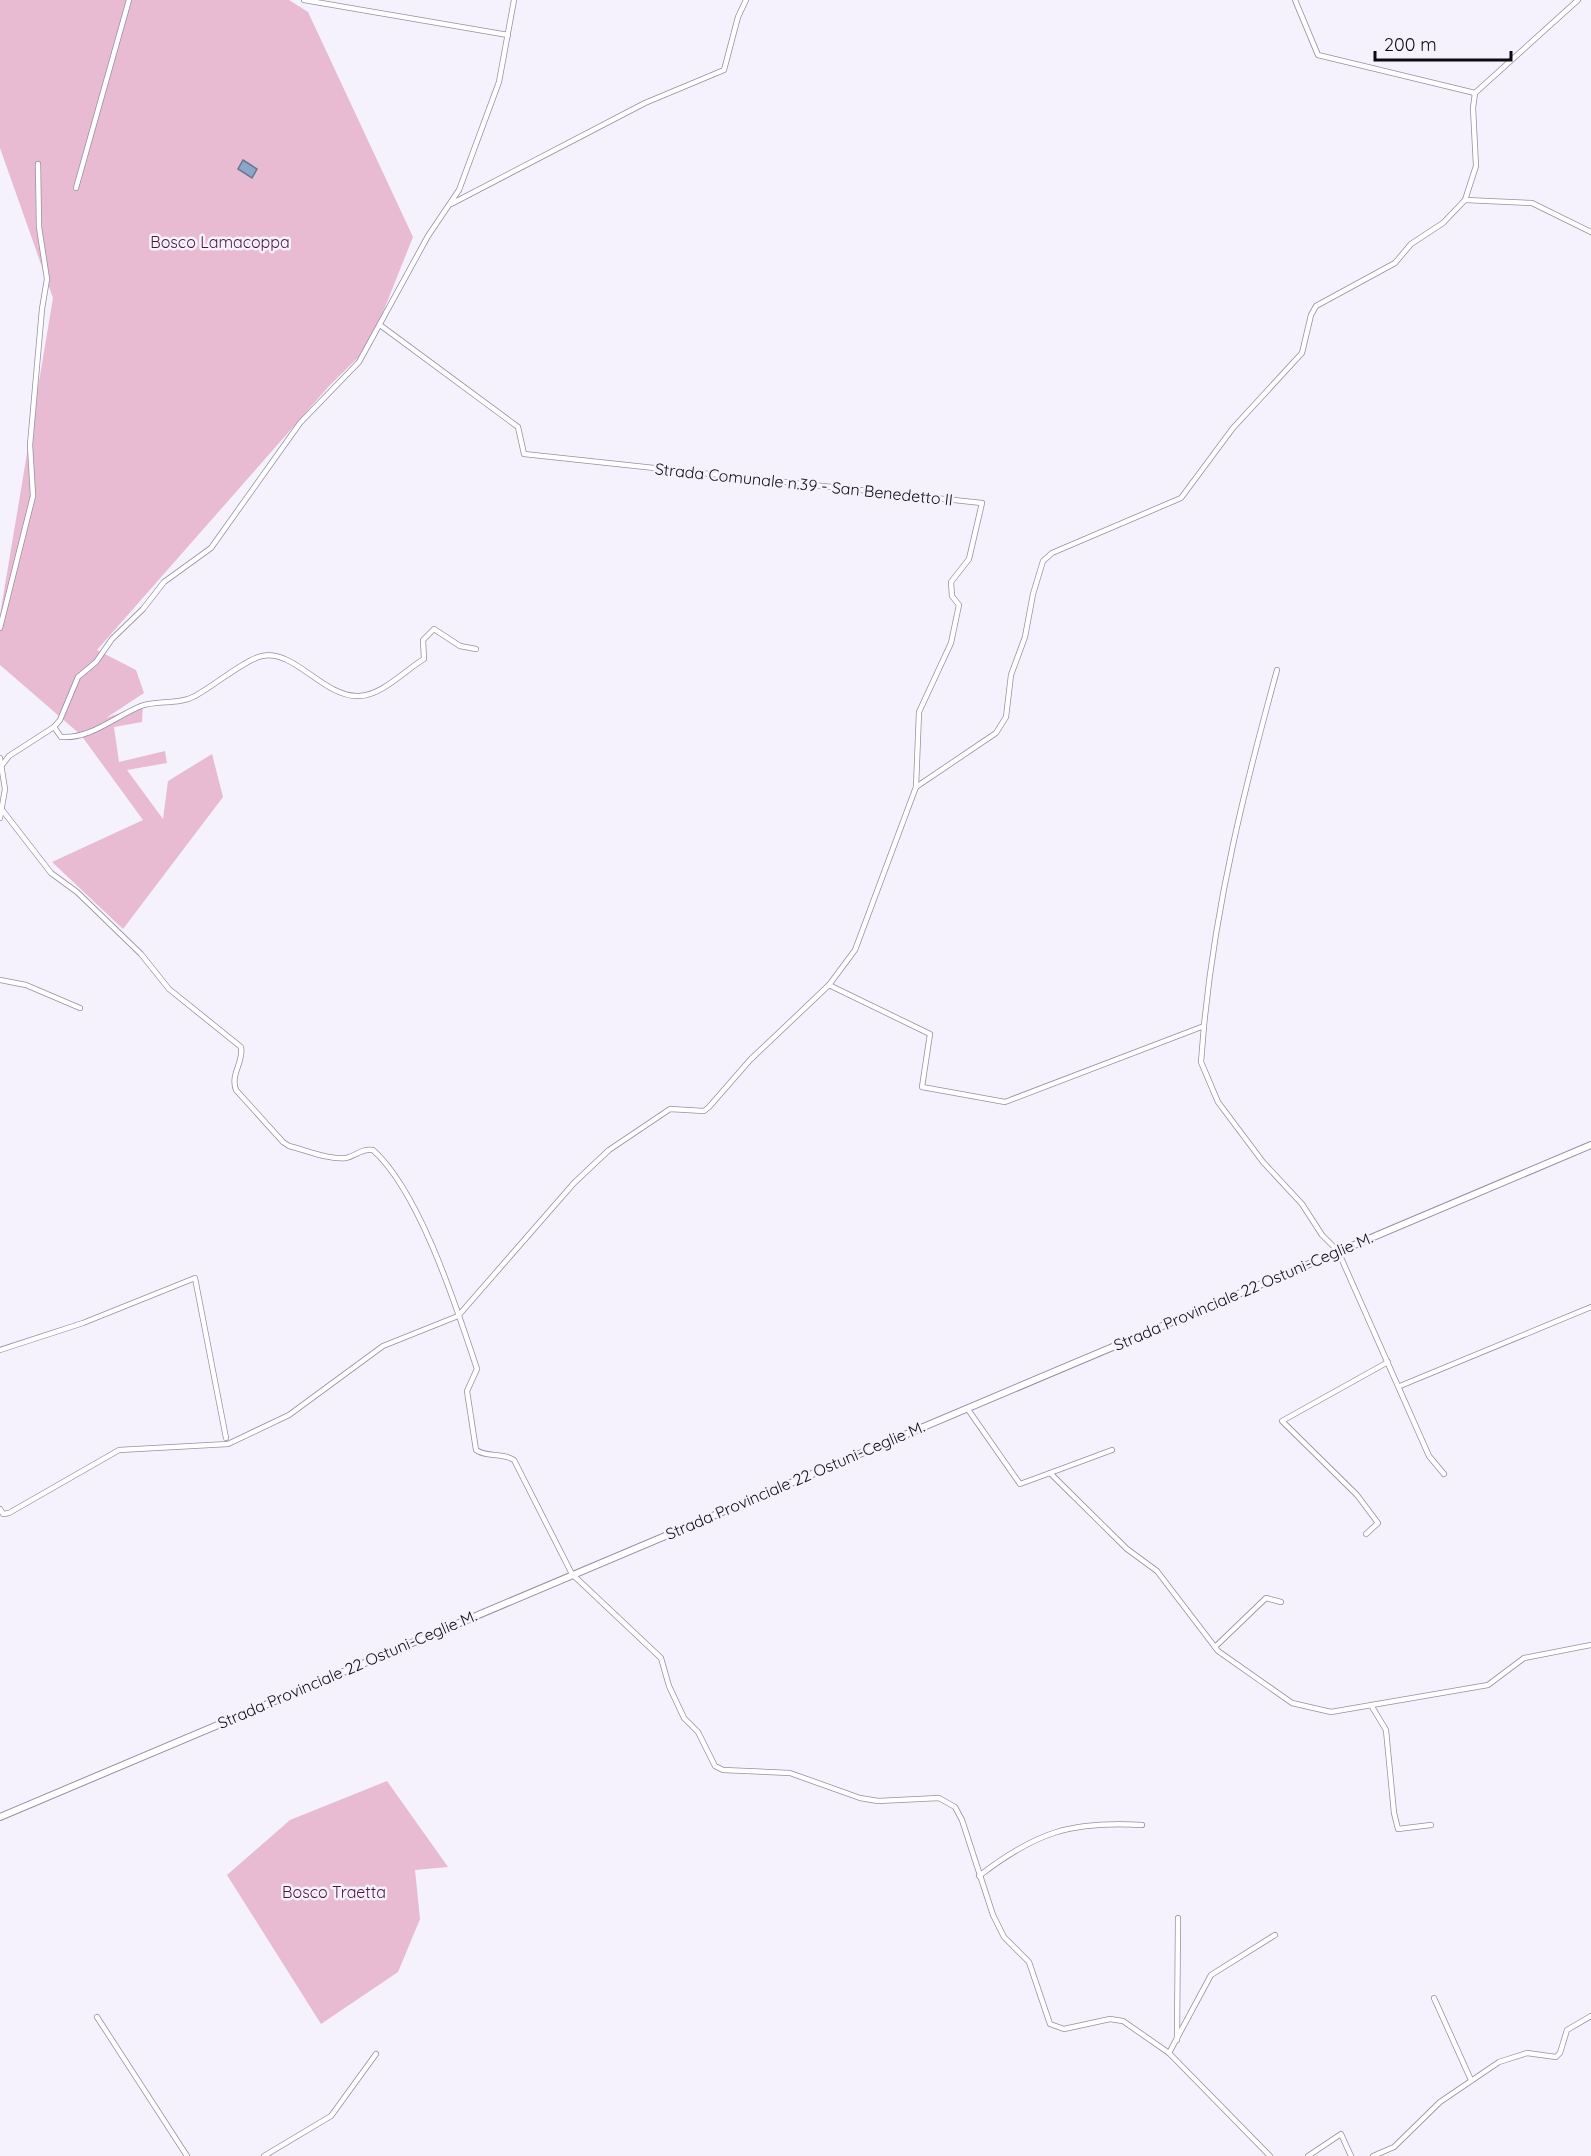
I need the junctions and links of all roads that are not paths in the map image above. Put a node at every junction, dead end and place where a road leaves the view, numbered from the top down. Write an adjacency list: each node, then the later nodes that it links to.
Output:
1 (129, 0): 10 (street)
2 (303, 0): 7 (street)
3 (514, 0): 7 (street)
4 (746, 0): 12 (street)
5 (1295, 0): 8 (street)
6 (1578, 0): 8 (street)
7 (508, 35): 11 (street)
8 (1475, 93): 13 (street)
9 (38, 164): 17 (street)
10 (76, 188)
11 (459, 190): 12 (street); 14 (street)
12 (467, 194): 14 (street)
13 (1465, 200): 15 (street); 23 (street)
14 (449, 205): 16 (street)
15 (1591, 232)
16 (380, 326): 20 (street); 23 (street, Strada Comunale n.39 - San Benedetto II)
17 (0, 628)
18 (476, 649): 20 (street)
19 (1277, 670): 29 (street)
20 (54, 727): 22 (street)
21 (0, 758): 22 (street)
22 (3, 764): 24 (street)
23 (916, 787): 27 (street)
24 (3, 811): 25 (street); 33 (street)
25 (0, 818)
26 (0, 980): 28 (street)
27 (829, 985): 29 (street); 33 (street)
28 (80, 1008)
29 (1204, 1026): 31 (street)
30 (1591, 1145): 31 (main road, Strada Provinciale 22 Ostuni-Ceglie M.)
31 (1338, 1251): 35 (street); 37 (main road, Strada Provinciale 22 Ostuni-Ceglie M.)
32 (1591, 1307): 36 (street)
33 (458, 1316): 42 (street); 44 (street)
34 (0, 1350): 38 (street)
35 (1388, 1362): 36 (street); 43 (street)
36 (1400, 1386): 41 (street)
37 (967, 1408): 40 (street); 44 (main road, Strada Provinciale 22 Ostuni-Ceglie M.)
38 (226, 1438)
39 (1112, 1450): 40 (street)
40 (1050, 1473): 47 (street)
41 (1444, 1474)
42 (0, 1509)
43 (1365, 1534)
44 (572, 1574): 49 (main road, Strada Provinciale 22 Ostuni-Ceglie M.); 52 (street)
45 (1281, 1602): 47 (street)
46 (1591, 1645): 48 (street)
47 (1215, 1647): 48 (street)
48 (1371, 1705): 51 (street)
49 (0, 1817)
50 (1142, 1825): 52 (street)
51 (1431, 1825)
52 (979, 1876): 59 (street)
53 (1178, 1918): 58 (street)
54 (1275, 1935): 58 (street)
55 (1434, 1998): 61 (street)
56 (1591, 2016): 61 (street)
57 (97, 2017): 62 (street)
58 (1178, 2040): 59 (street)
59 (1169, 2053): 64 (street)
60 (376, 2054): 63 (street)
61 (1471, 2080): 67 (street)
62 (187, 2156)
63 (264, 2156)
64 (1269, 2156)
65 (1308, 2156): 66 (street)
66 (1351, 2156)
67 (1373, 2156)

